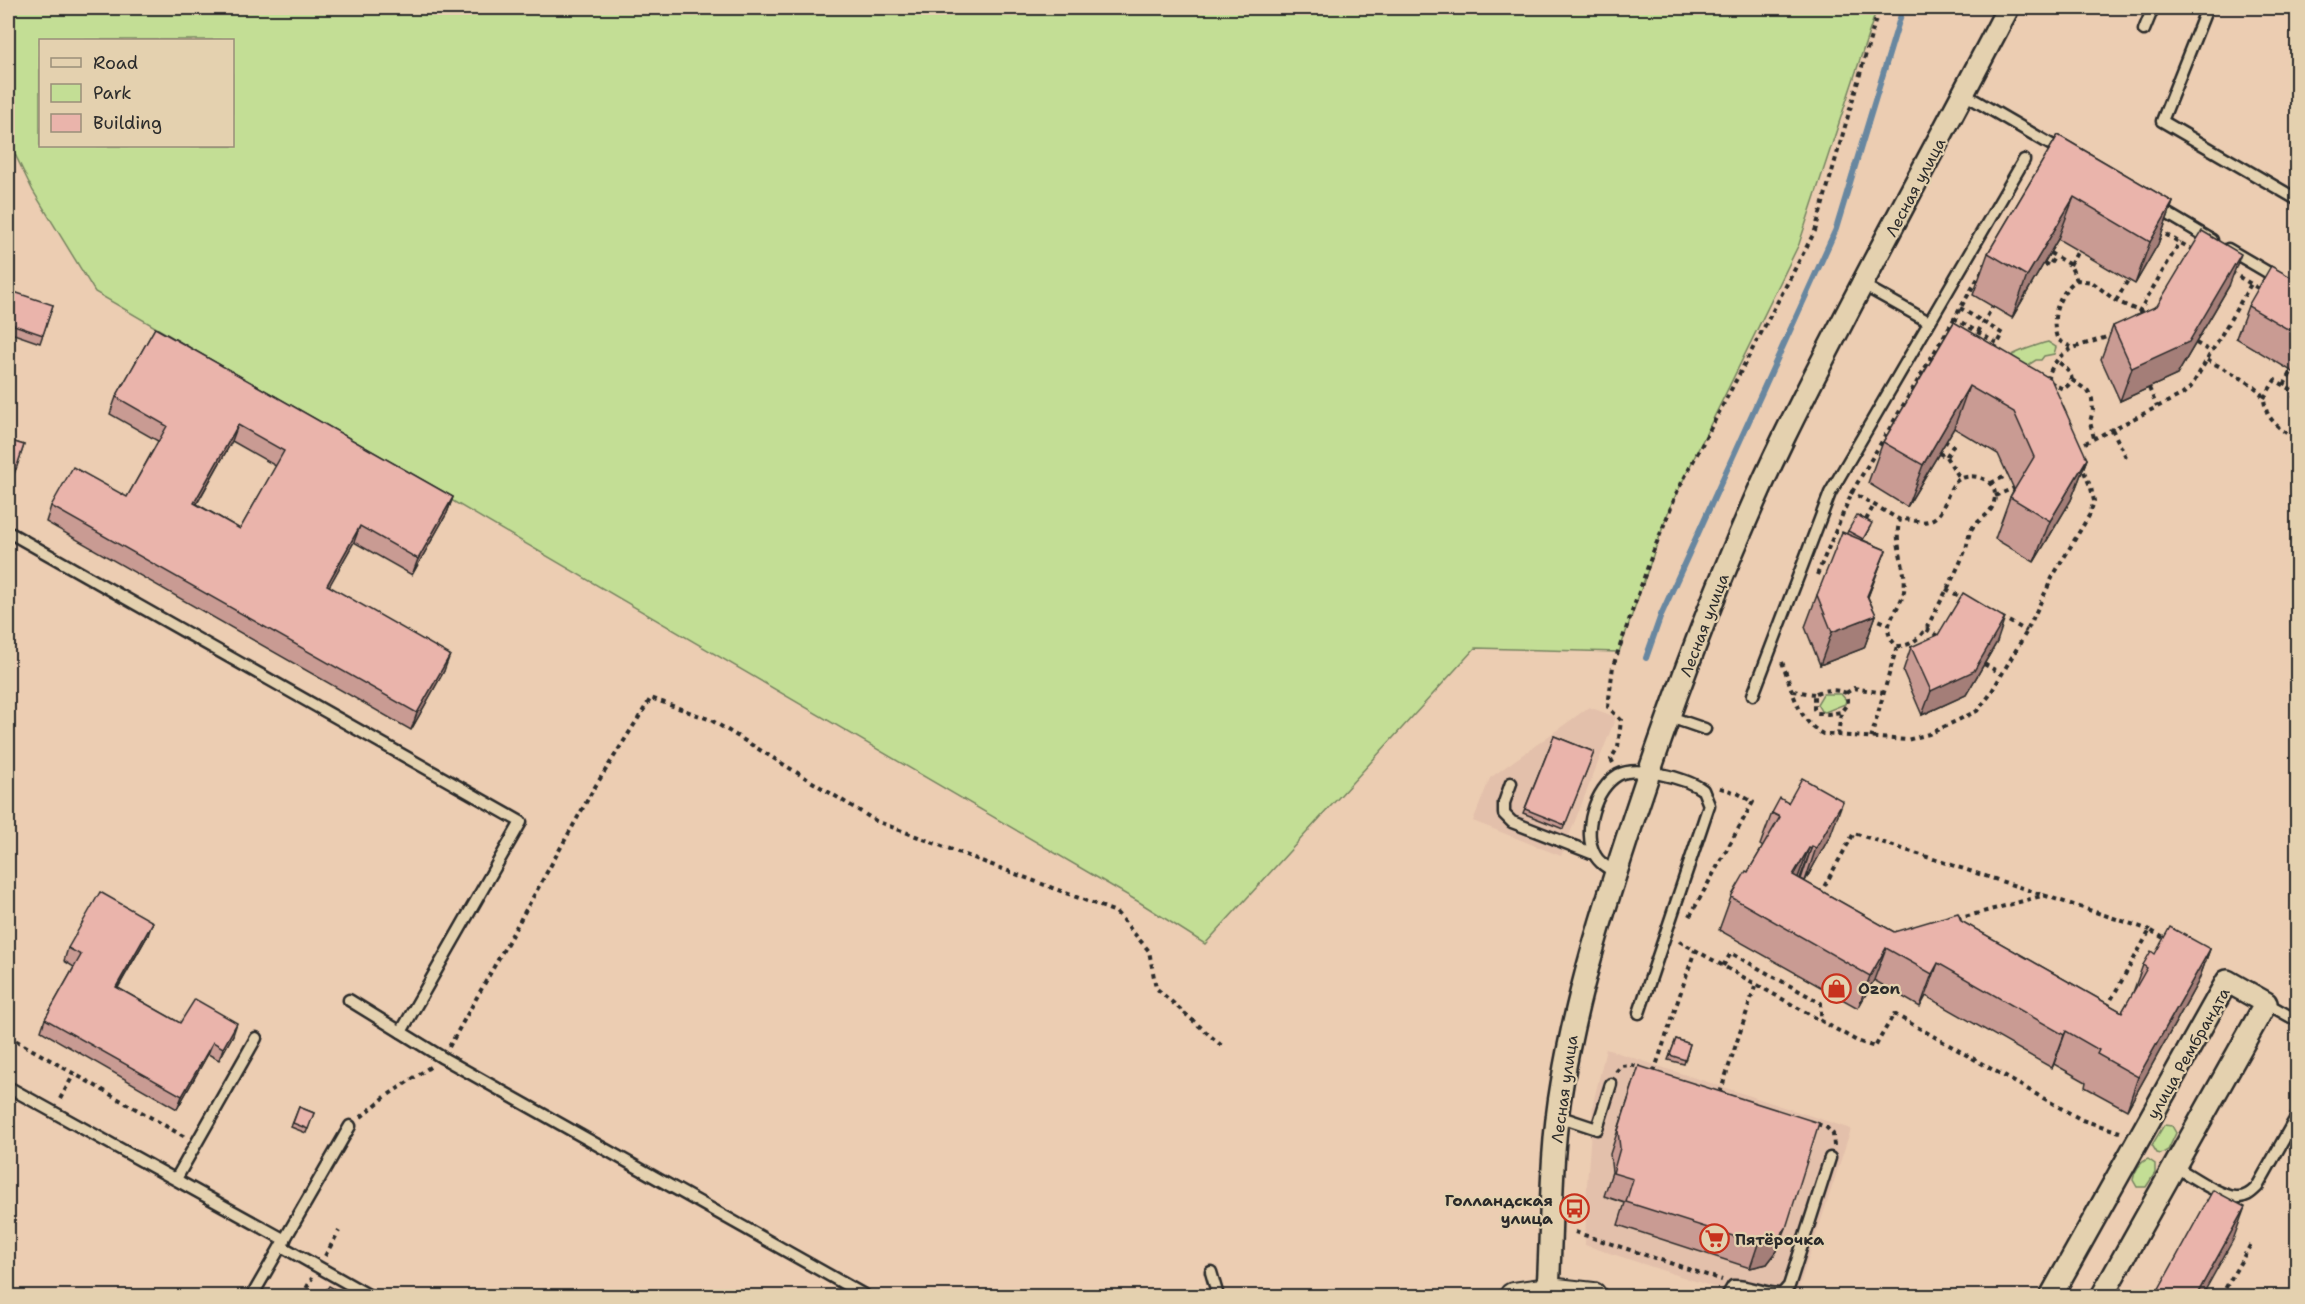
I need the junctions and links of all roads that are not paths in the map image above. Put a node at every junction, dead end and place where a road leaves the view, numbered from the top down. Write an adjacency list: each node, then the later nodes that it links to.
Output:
1 (2008, 8): 5 (street, Лесная улица)
2 (2153, 8): 4 (lane)
3 (2207, 8): 9 (lane)
4 (2145, 30)
5 (1964, 94): 6 (lane); 10 (street, Лесная улица)
6 (2074, 159)
7 (2024, 160): 12 (lane)
8 (2145, 200): 11 (lane)
9 (2298, 200)
10 (1863, 285): 12 (lane); 15 (street, Лесная улица)
11 (2298, 290)
12 (1929, 322): 14 (lane)
13 (12, 534): 25 (lane)
14 (1753, 695)
15 (1670, 717): 16 (lane); 17 (street, Лесная улица)
16 (1705, 729)
17 (1650, 771): 19 (lane); 20 (street, Лесная улица); 23 (lane)
18 (1511, 783): 19 (lane)
19 (1594, 854): 20 (lane)
20 (1616, 873): 30 (street, Лесная улица)
21 (349, 1000): 25 (lane)
22 (2266, 1003): 24 (lane); 33 (street); 45 (street, улица Рембрандта)
23 (1639, 1013)
24 (2298, 1021)
25 (401, 1032): 40 (lane)
26 (256, 1038): 34 (lane)
27 (1611, 1084): 30 (lane)
28 (8, 1086): 34 (lane)
29 (2298, 1114): 33 (lane)
30 (1558, 1116): 37 (street, Лесная улица)
31 (350, 1126): 35 (lane)
32 (1830, 1158): 44 (lane)
33 (2174, 1166): 46 (street)
34 (176, 1179): 35 (lane)
35 (283, 1243): 38 (lane); 39 (lane)
36 (1211, 1272): 41 (lane)
37 (1548, 1291): 42 (street); 43 (street)
38 (252, 1296)
39 (370, 1296)
40 (866, 1296)
41 (1218, 1296)
42 (1513, 1296)
43 (1593, 1296)
44 (1727, 1296)
45 (2050, 1296)
46 (2102, 1296)

